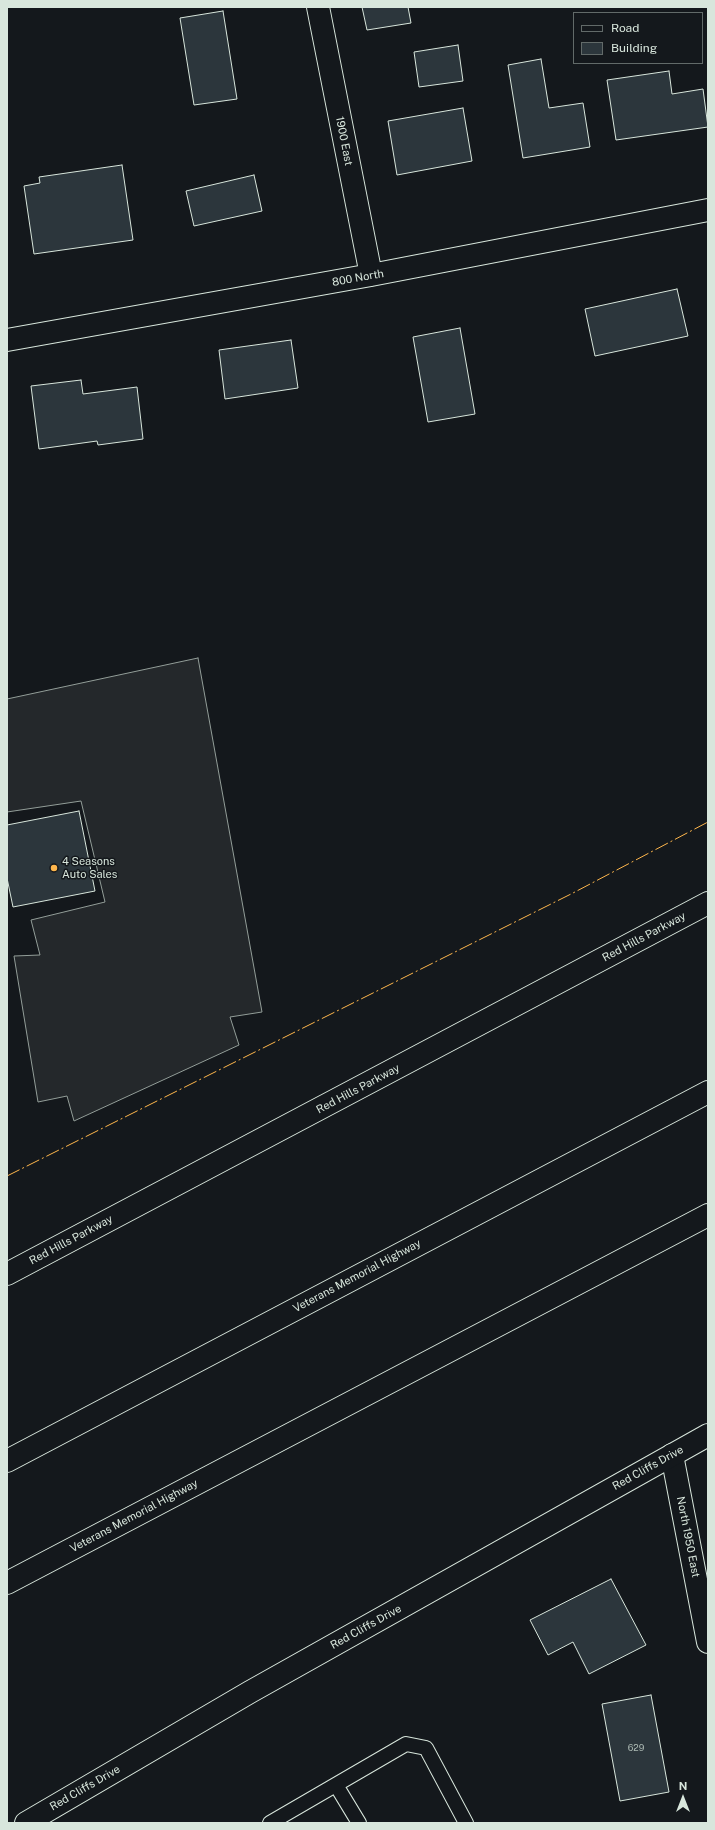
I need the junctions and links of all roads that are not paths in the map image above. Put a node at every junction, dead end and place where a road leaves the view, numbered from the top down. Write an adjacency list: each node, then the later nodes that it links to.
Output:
1 (318, 7): 3 (main road, 1900 East)
2 (708, 210): 3 (main road, 800 North)
3 (371, 275): 4 (main road, 800 North)
4 (7, 340)
5 (708, 903): 8 (main road, Red Hills Parkway)
6 (708, 1092): 11 (main road, Veterans Memorial Highway)
7 (708, 1215): 12 (main road, Veterans Memorial Highway)
8 (7, 1274)
9 (708, 1435): 10 (main road, Red Cliffs Drive)
10 (672, 1455): 13 (main road, North 1950 East); 15 (main road, Red Cliffs Drive)
11 (7, 1461)
12 (7, 1583)
13 (708, 1642)
14 (336, 1785): 16 (lane); 17 (lane); 18 (lane)
15 (26, 1823)
16 (270, 1823)
17 (359, 1823)
18 (466, 1823)

